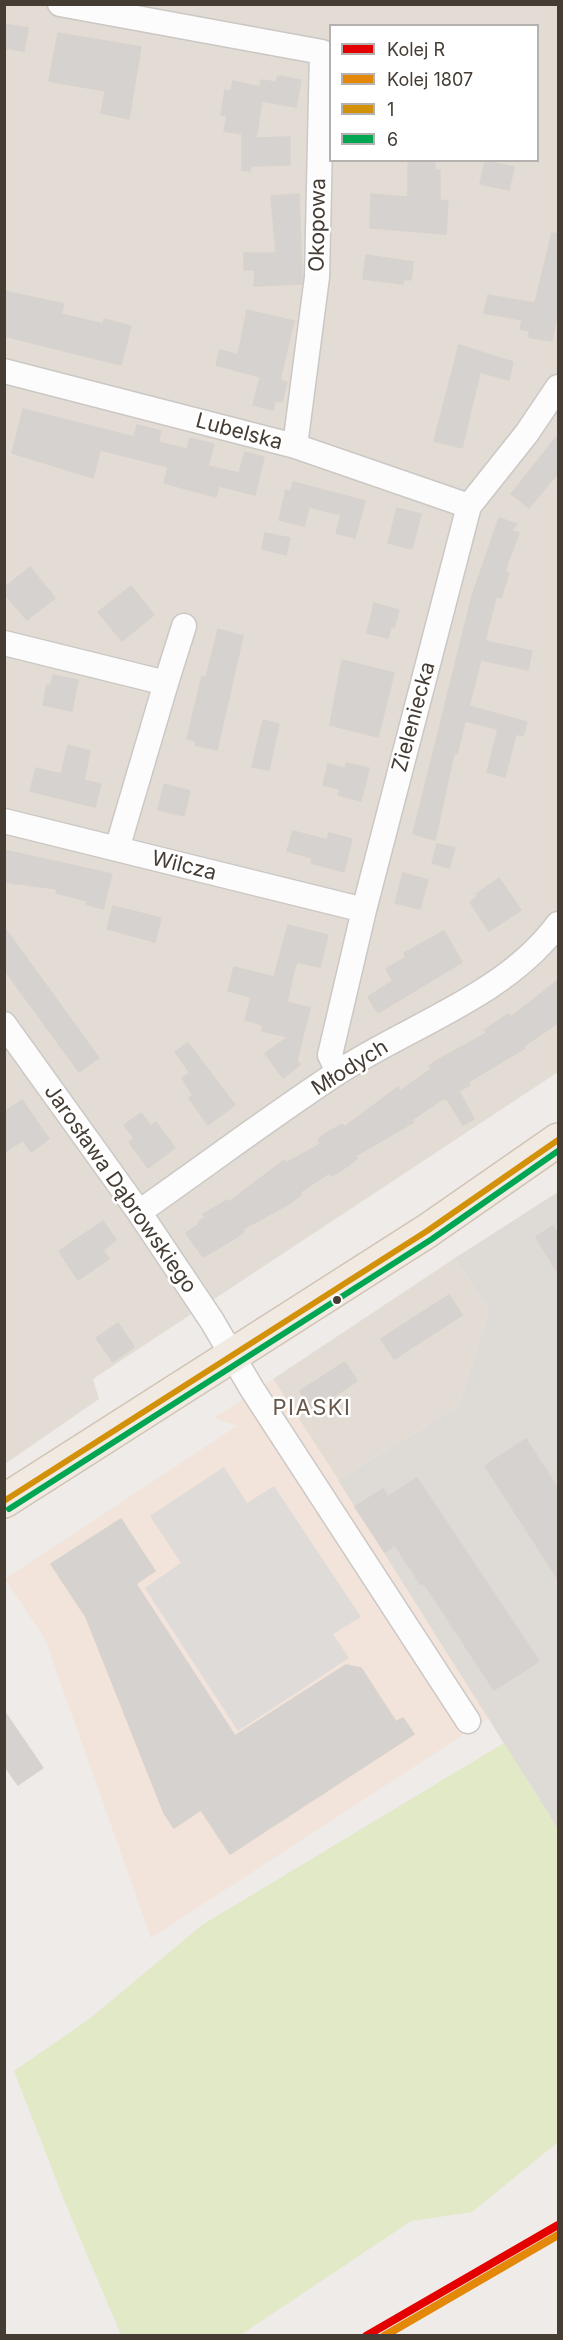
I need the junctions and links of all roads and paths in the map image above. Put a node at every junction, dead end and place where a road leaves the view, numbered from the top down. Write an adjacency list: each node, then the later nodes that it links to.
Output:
1 (60, 4): 4 (street, Okopowa)
2 (4, 371): 4 (street, Lubelska)
3 (558, 387): 5 (street, Zieleniecka)
4 (295, 446): 5 (street, Lubelska)
5 (469, 506): 11 (street, Zieleniecka)
6 (184, 626): 8 (street)
7 (4, 643): 8 (street)
8 (166, 683): 10 (street)
9 (4, 821): 10 (street, Wilcza)
10 (117, 849): 11 (street, Wilcza)
11 (364, 910): 14 (street, Zieleniecka)
12 (558, 924): 14 (street, Młodych)
13 (4, 1024): 16 (street, Jarosława Dąbrowskiego)
14 (338, 1072): 16 (street, Młodych)
15 (558, 1140): 17 (main road)
16 (139, 1212): 17 (street, Jarosława Dąbrowskiego)
17 (233, 1356): 18 (main road); 19 (street, Jarosława Dąbrowskiego)
18 (4, 1501)
19 (468, 1720)

